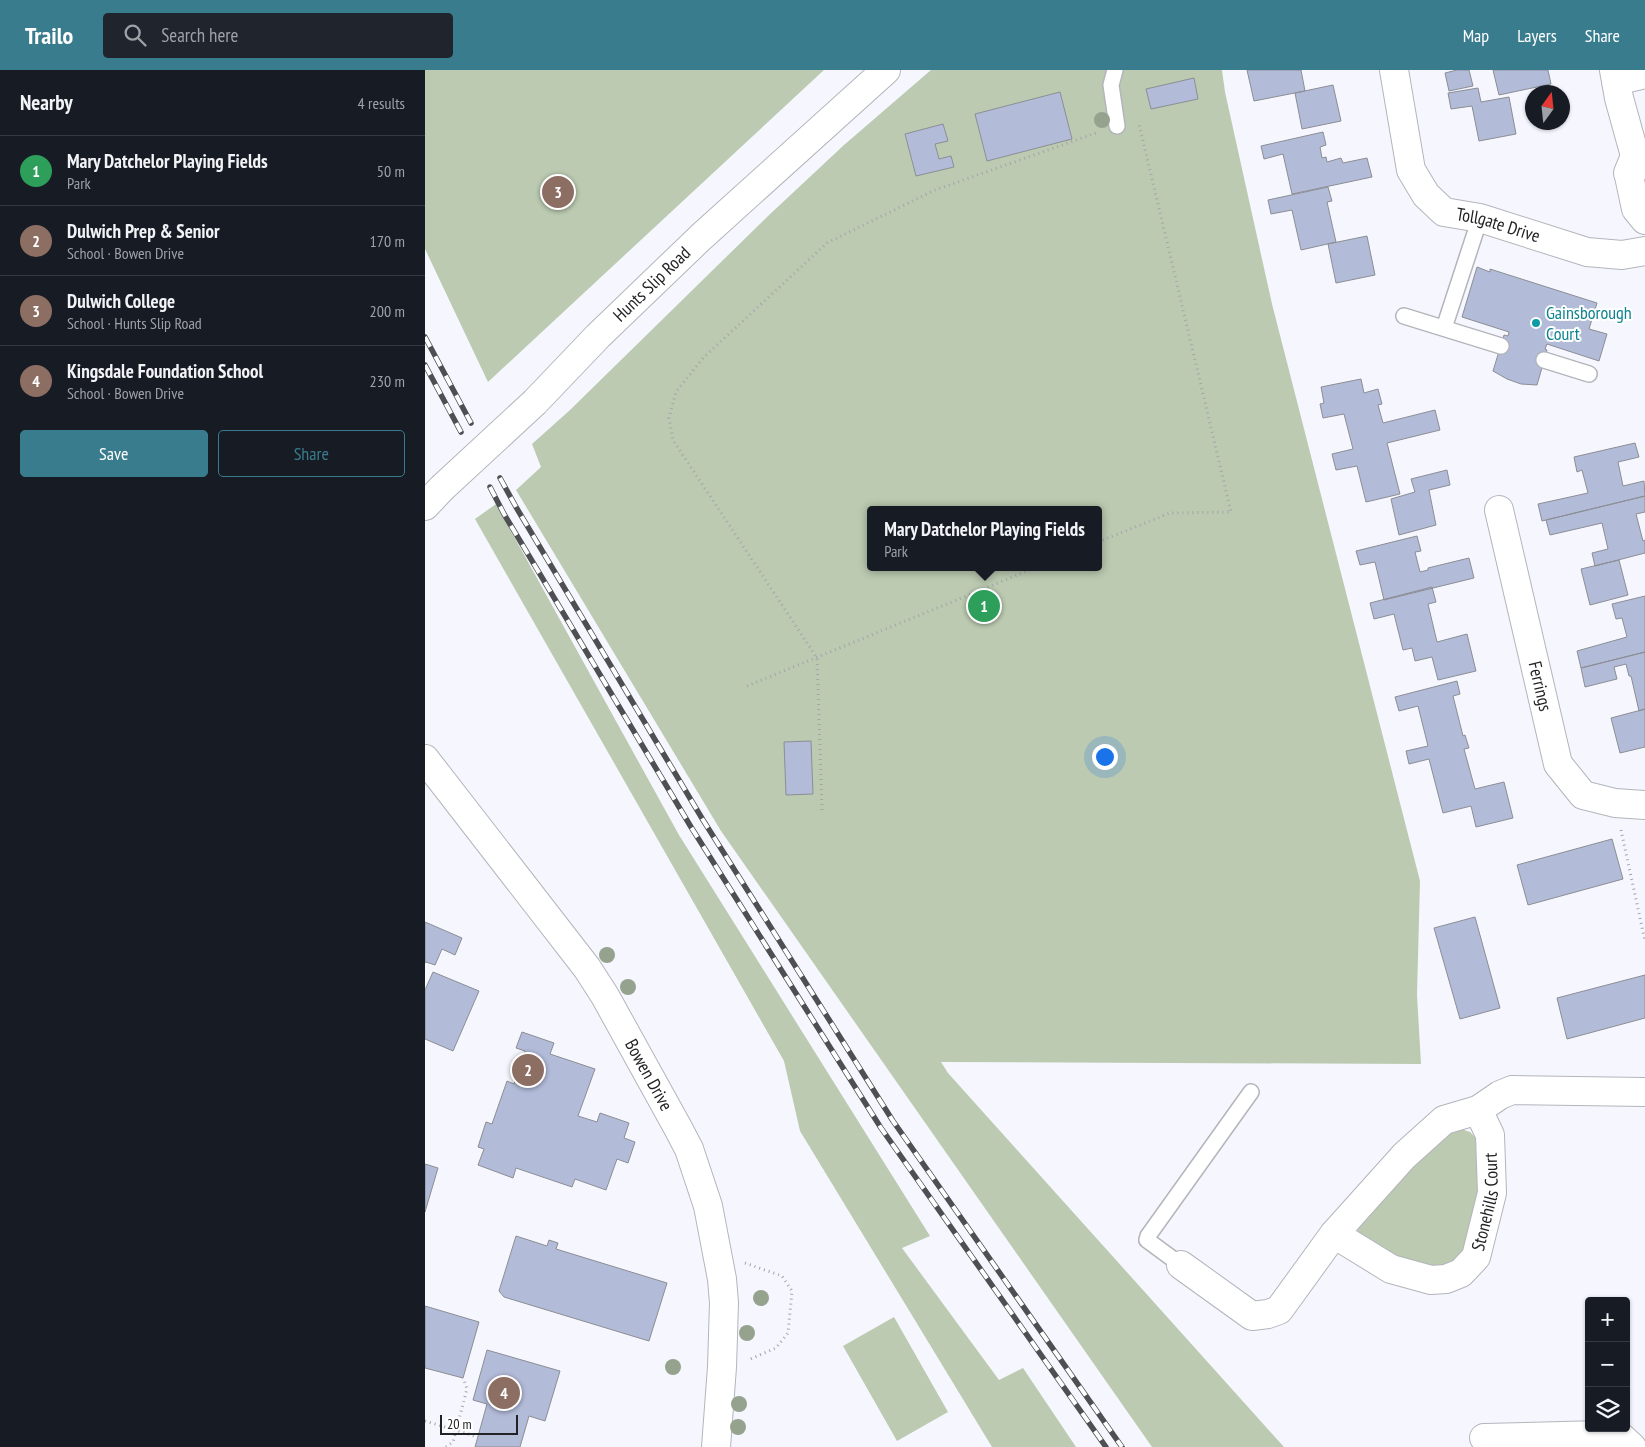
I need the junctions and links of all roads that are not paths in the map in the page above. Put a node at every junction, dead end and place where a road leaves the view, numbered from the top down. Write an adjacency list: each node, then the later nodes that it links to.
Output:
1 (886, 70): 16 (street, Hunts Slip Road, bridge)
2 (1115, 70): 6 (lane)
3 (1394, 70): 8 (street, Tollgate Drive)
4 (1645, 74): 5 (street)
5 (1615, 76): 7 (street)
6 (1117, 126)
7 (1640, 160): 9 (street)
8 (1480, 218): 10 (street, Tollgate Drive); 12 (lane)
9 (1645, 220)
10 (1645, 250)
11 (1404, 316): 12 (lane)
12 (1443, 328): 13 (lane)
13 (1501, 346)
14 (1544, 360): 15 (lane)
15 (1589, 374)
16 (433, 497)
17 (1499, 510): 19 (street, Ferrings)
18 (425, 759): 26 (street, Bowen Drive)
19 (1645, 805)
20 (1251, 1092): 24 (lane)
21 (1645, 1092): 22 (street)
22 (1478, 1110): 23 (street); 23 (street, Stonehills Court)
23 (1334, 1234): 24 (street)
24 (1181, 1265)
25 (1484, 1438): 27 (street)
26 (716, 1447)
27 (1632, 1447)

